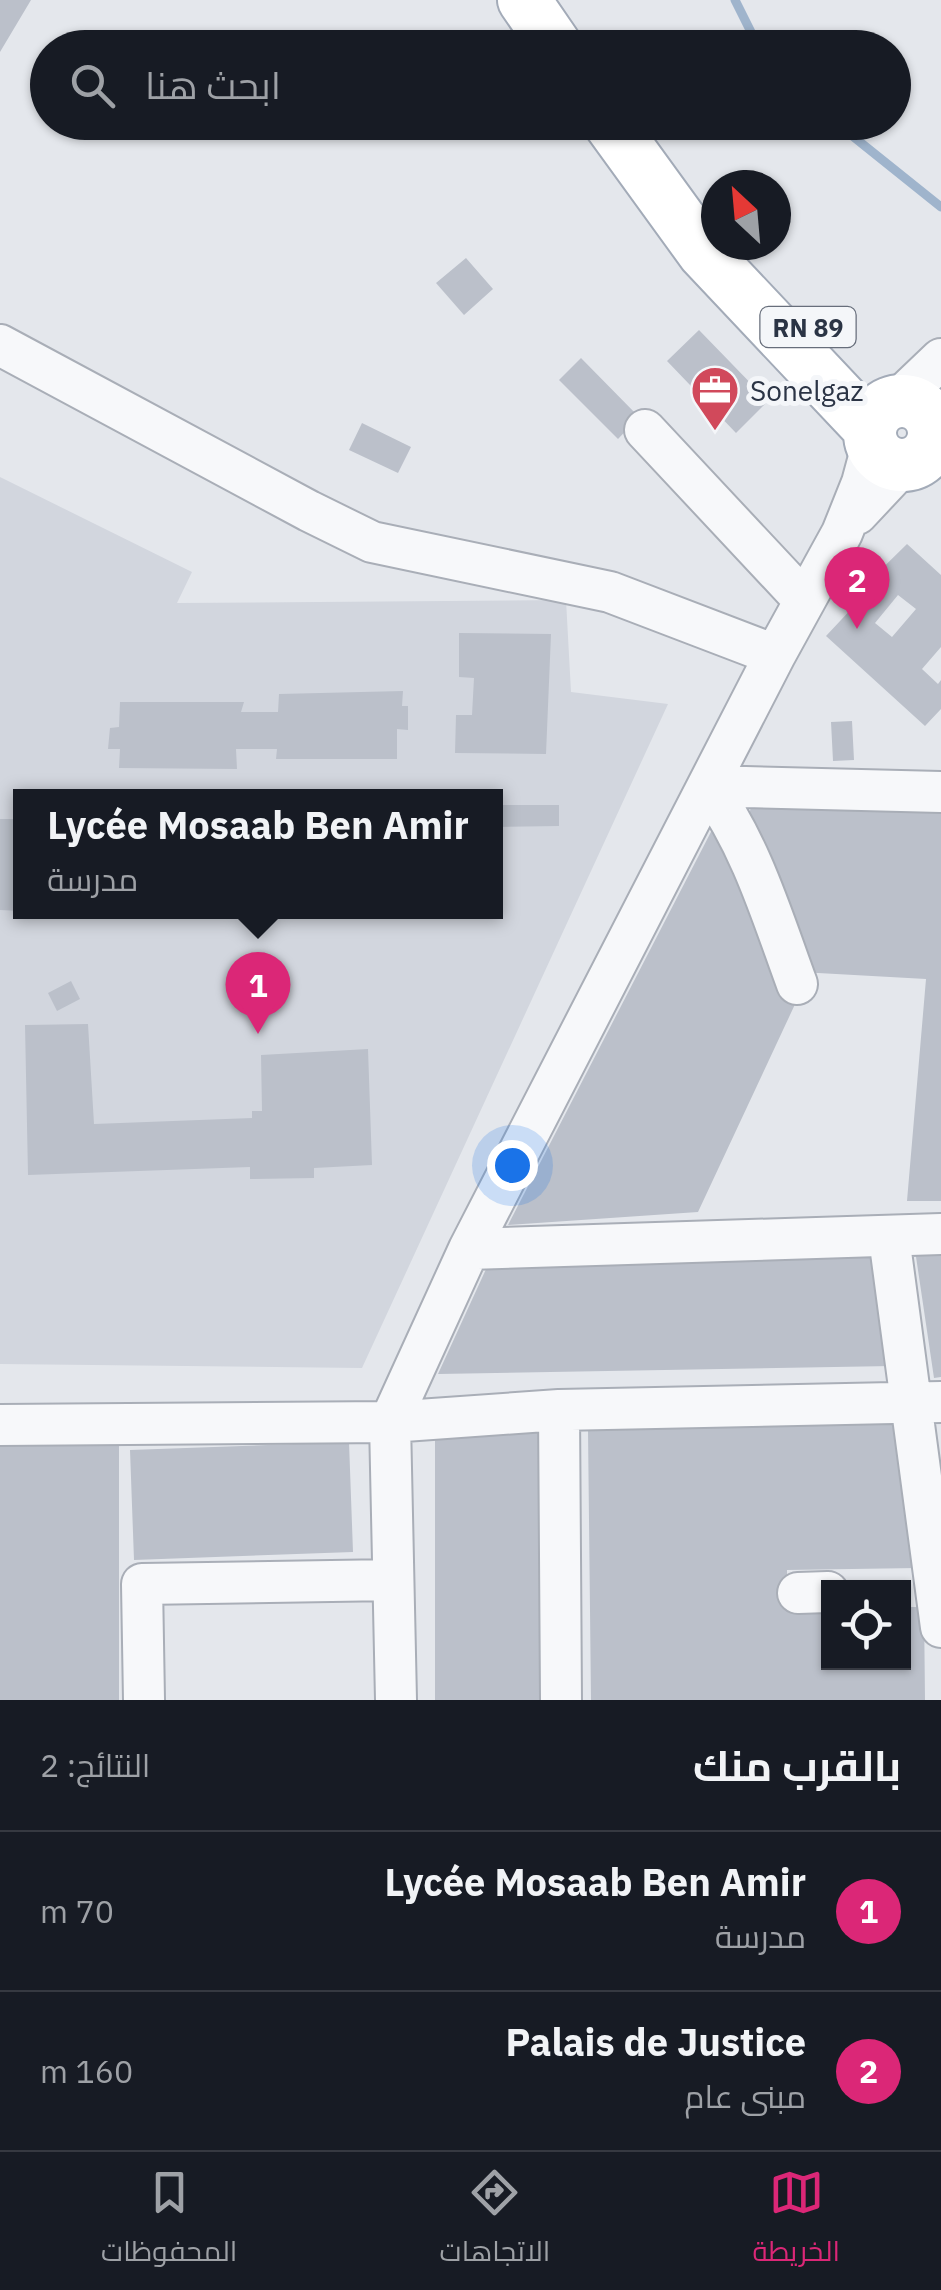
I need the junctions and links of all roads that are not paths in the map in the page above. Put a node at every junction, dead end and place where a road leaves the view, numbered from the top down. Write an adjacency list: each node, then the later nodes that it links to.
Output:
1 (524, 0): 3 (main road)
2 (564, 0): 4 (main road)
3 (544, 30)
4 (584, 30)
5 (627, 140): 7 (main road, RN 89)
6 (655, 140): 7 (main road, RN 89)
7 (671, 184): 8 (main road, RN 89); 13 (main road, RN 89)
8 (701, 209)
9 (747, 260): 13 (main road, RN 89)
10 (0, 345): 15 (street)
11 (941, 359): 13 (street)
12 (645, 430): 14 (street)
13 (912, 433): 14 (street)
14 (804, 600): 15 (street)
15 (775, 654): 16 (street)
16 (708, 786): 17 (street); 18 (street); 21 (street)
17 (941, 792)
18 (797, 984)
19 (941, 1234): 20 (street)
20 (889, 1237): 21 (street); 22 (street)
21 (468, 1249): 24 (street)
22 (926, 1403): 23 (street); 27 (street)
23 (559, 1410): 24 (street); 30 (street)
24 (390, 1422): 25 (street); 26 (street)
25 (0, 1426)
26 (394, 1580): 28 (street); 29 (street)
27 (927, 1604)
28 (144, 1700)
29 (396, 1700)
30 (561, 1700)

